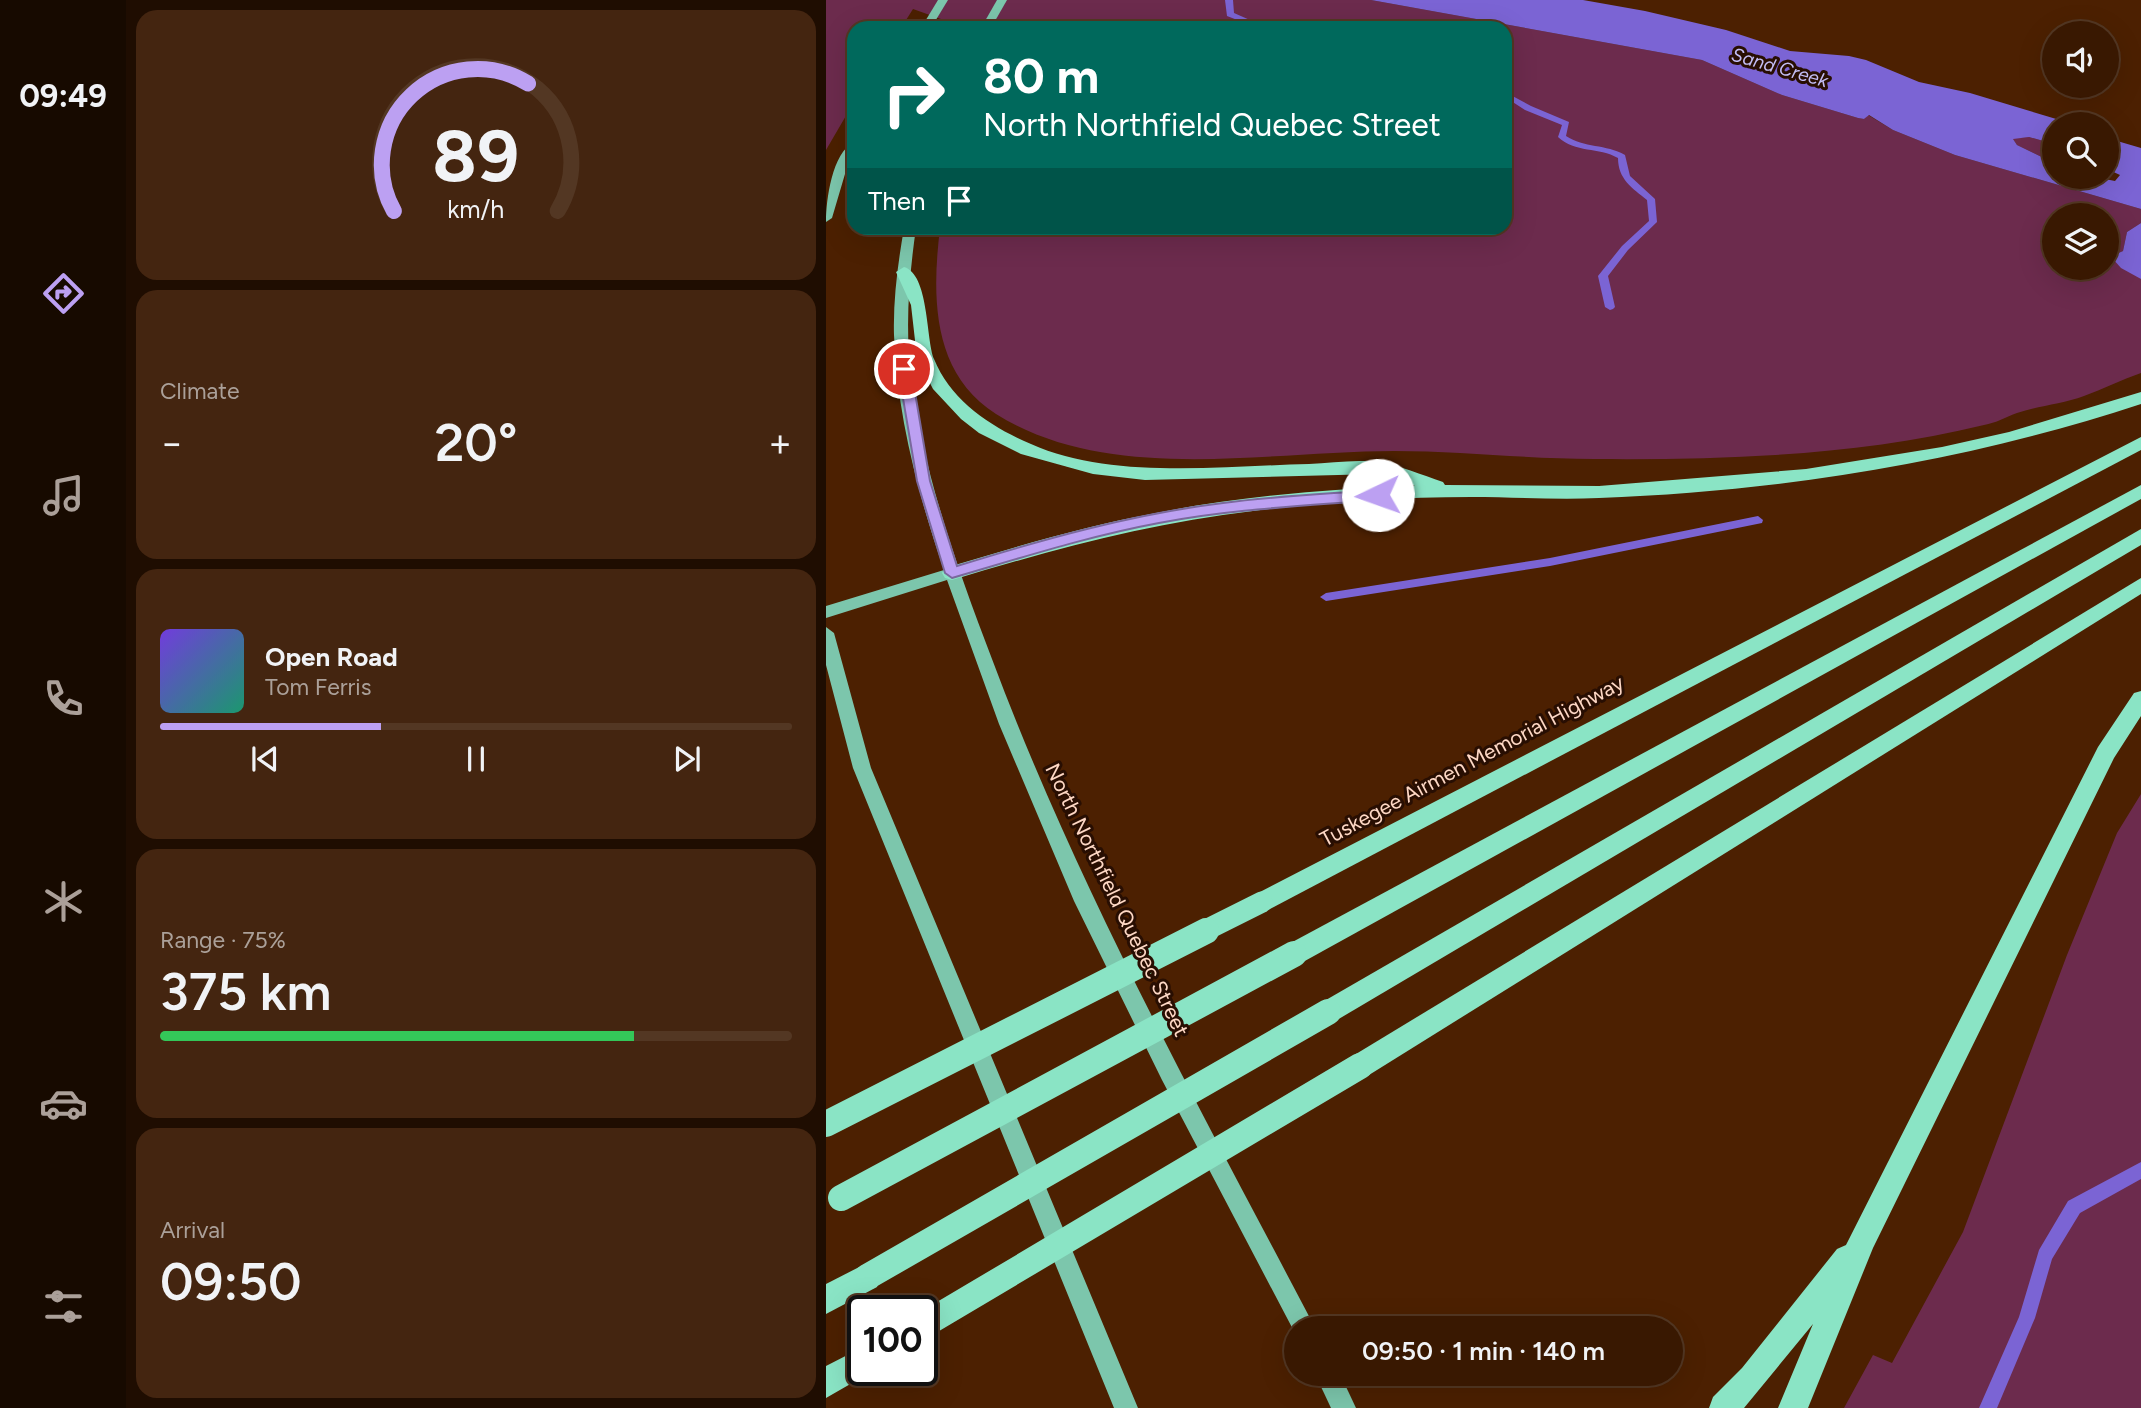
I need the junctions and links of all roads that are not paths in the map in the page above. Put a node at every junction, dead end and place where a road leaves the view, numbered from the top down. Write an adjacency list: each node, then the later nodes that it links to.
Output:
1 (943, 0): 3 (main road)
2 (1002, 0): 4 (main road)
3 (930, 21)
4 (990, 21)
5 (847, 159): 6 (main road)
6 (826, 218)
7 (909, 235): 8 (main road, North Northfield Quebec Street)
8 (904, 272): 11 (highway); 14 (main road, North Northfield Quebec Street)
9 (2141, 397): 11 (highway)
10 (2141, 443): 19 (highway, Tuskegee Airmen Memorial Highway, bridge)
11 (1453, 491): 14 (highway)
12 (2141, 491): 20 (highway, bridge)
13 (2141, 536): 22 (highway, bridge)
14 (952, 573): 16 (main road); 23 (main road, North Northfield Quebec Street)
15 (2141, 585): 24 (highway, bridge)
16 (826, 612)
17 (826, 633): 28 (main road)
18 (2141, 699): 21 (highway)
19 (826, 1124)
20 (834, 1202)
21 (1863, 1239): 30 (highway); 31 (highway)
22 (826, 1300)
23 (1297, 1316)
24 (938, 1317)
25 (847, 1371): 26 (highway)
26 (826, 1383)
27 (1333, 1386): 29 (main road)
28 (1126, 1408)
29 (1345, 1408)
30 (1724, 1408)
31 (1793, 1408)

